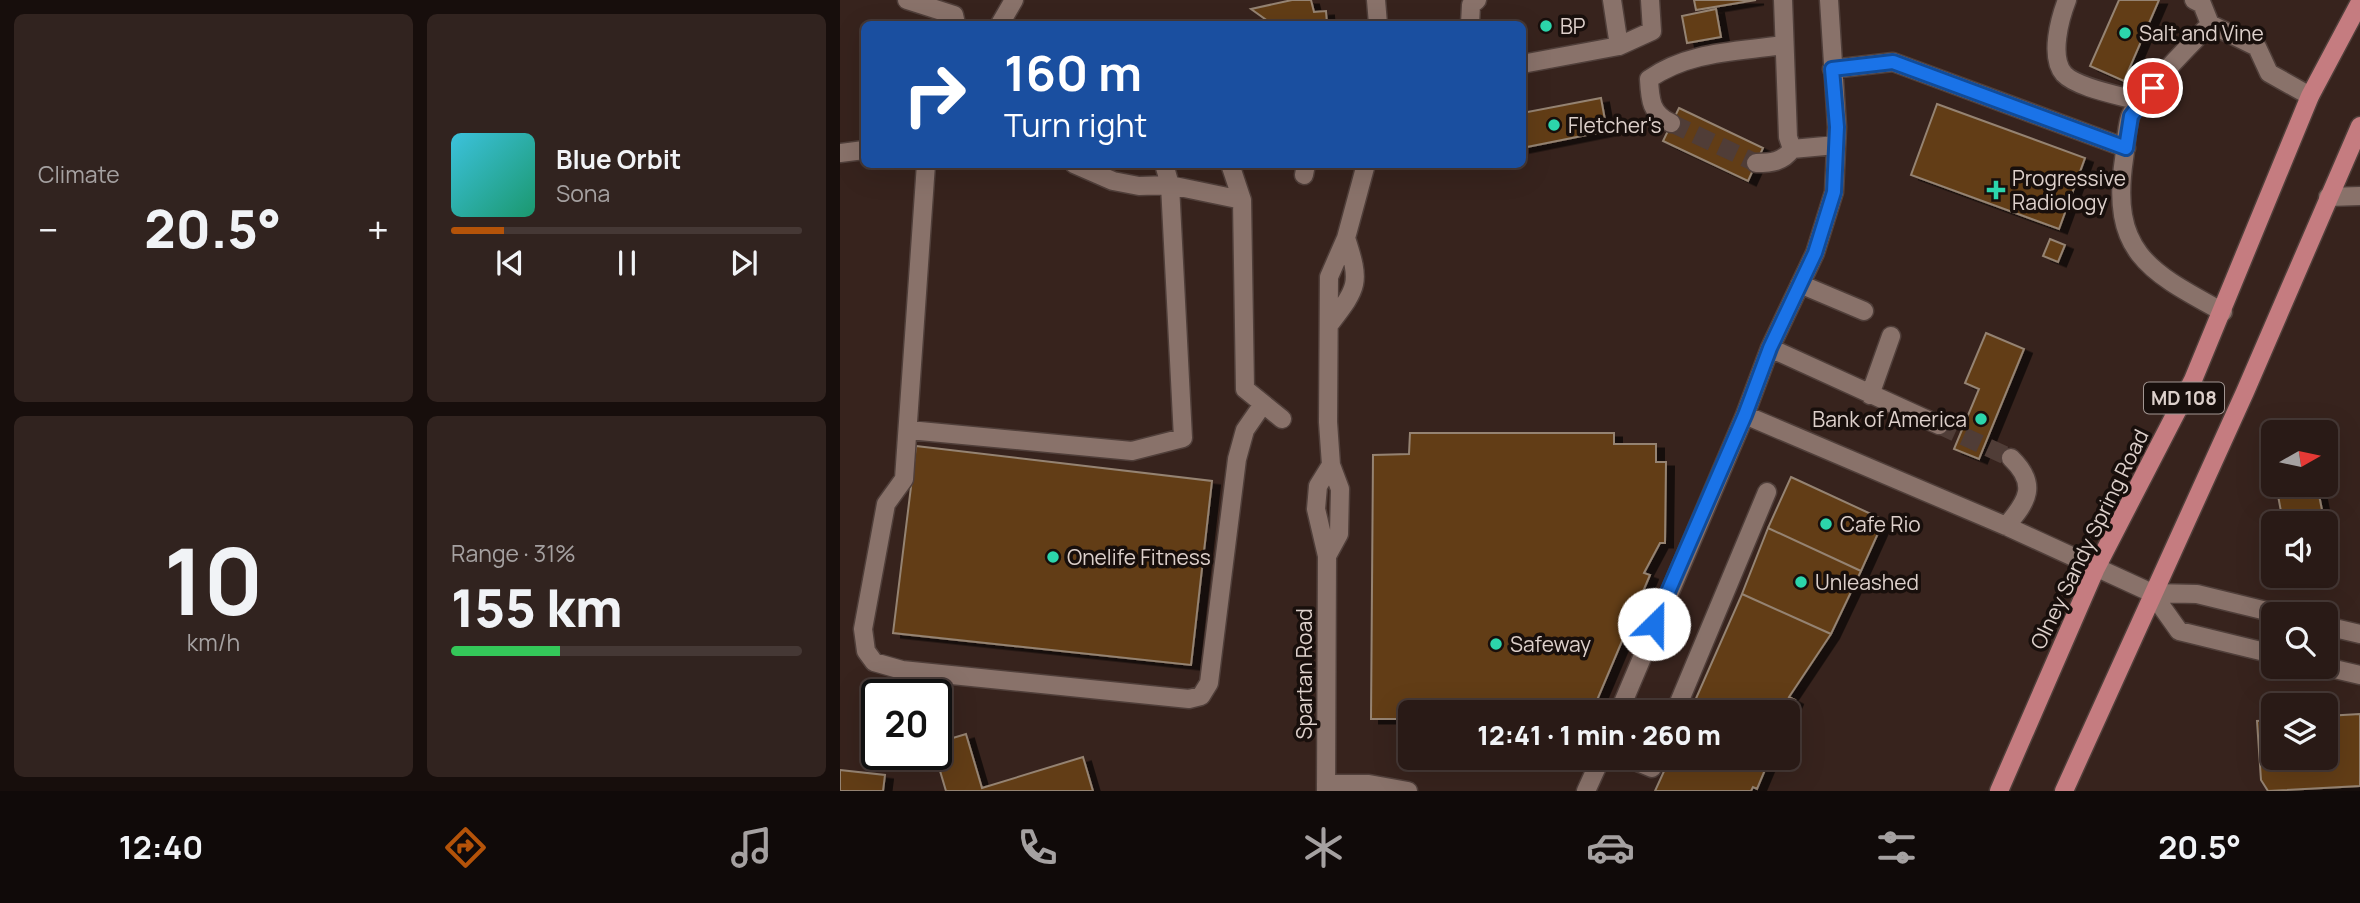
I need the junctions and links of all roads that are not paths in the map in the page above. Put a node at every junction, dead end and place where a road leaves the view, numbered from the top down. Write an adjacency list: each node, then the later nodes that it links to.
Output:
1 (907, 0): 12 (street)
2 (1014, 0): 13 (street)
3 (1376, 0): 14 (street)
4 (1477, 0): 15 (street)
5 (1612, 0): 18 (street)
6 (1650, 0): 18 (street)
7 (1783, 0): 17 (street)
8 (1829, 0): 20 (street)
9 (2067, 0): 22 (street)
10 (2194, 0): 16 (street)
11 (2360, 2): 21 (main road, Olney Sandy Spring Road / MD 108)
12 (955, 21)
13 (1002, 21)
14 (1378, 21)
15 (1470, 21)
16 (2210, 24): 21 (street); 22 (street)
17 (1783, 45): 23 (street); 27 (street)
18 (1619, 46): 19 (street)
19 (1526, 63)
20 (1832, 69): 25 (street); 26 (street)
21 (2310, 96): 43 (main road, Olney Sandy Spring Road / MD 108)
22 (2142, 102): 26 (street)
23 (1671, 123)
24 (2360, 126): 38 (main road, MD 108)
25 (1836, 145): 27 (street); 41 (street)
26 (2126, 148): 43 (street)
27 (1792, 149): 30 (street)
28 (861, 150): 29 (street)
29 (840, 153)
30 (1756, 163)
31 (926, 168): 52 (street)
32 (1083, 168): 36 (street)
33 (1165, 168): 36 (street)
34 (1231, 168): 39 (street)
35 (1365, 168): 40 (street, Spartan Road)
36 (1170, 185): 39 (street); 52 (street)
37 (2360, 196): 38 (street)
38 (2328, 197): 57 (main road, MD 108)
39 (1242, 200): 48 (street)
40 (1346, 238): 44 (street, Spartan Road); 44 (street)
41 (1800, 284): 42 (street); 46 (street)
42 (1864, 311)
43 (2223, 312): 56 (main road, Olney Sandy Spring Road / MD 108)
44 (1329, 324): 67 (street, Spartan Road)
45 (1891, 336): 47 (street)
46 (1770, 348): 47 (street); 49 (street)
47 (1870, 395): 51 (street)
48 (1263, 404): 50 (street); 52 (street)
49 (1745, 415): 55 (street); 64 (street)
50 (1282, 419)
51 (1939, 425)
52 (909, 430)
53 (2011, 458): 55 (street)
54 (1768, 492): 65 (street)
55 (2006, 526): 56 (street)
56 (2096, 568): 57 (street); 70 (main road, Olney Sandy Spring Road / MD 108)
57 (2152, 593): 58 (street); 61 (street); 71 (main road, MD 108)
58 (2261, 610)
59 (2338, 629): 60 (street)
60 (2360, 634)
61 (2261, 651)
62 (2338, 671): 63 (street)
63 (2359, 677)
64 (1624, 700)
65 (1680, 700)
66 (1596, 770): 69 (street)
67 (1326, 787): 68 (street)
68 (1408, 791)
69 (1586, 791)
70 (1999, 791)
71 (2064, 791)

